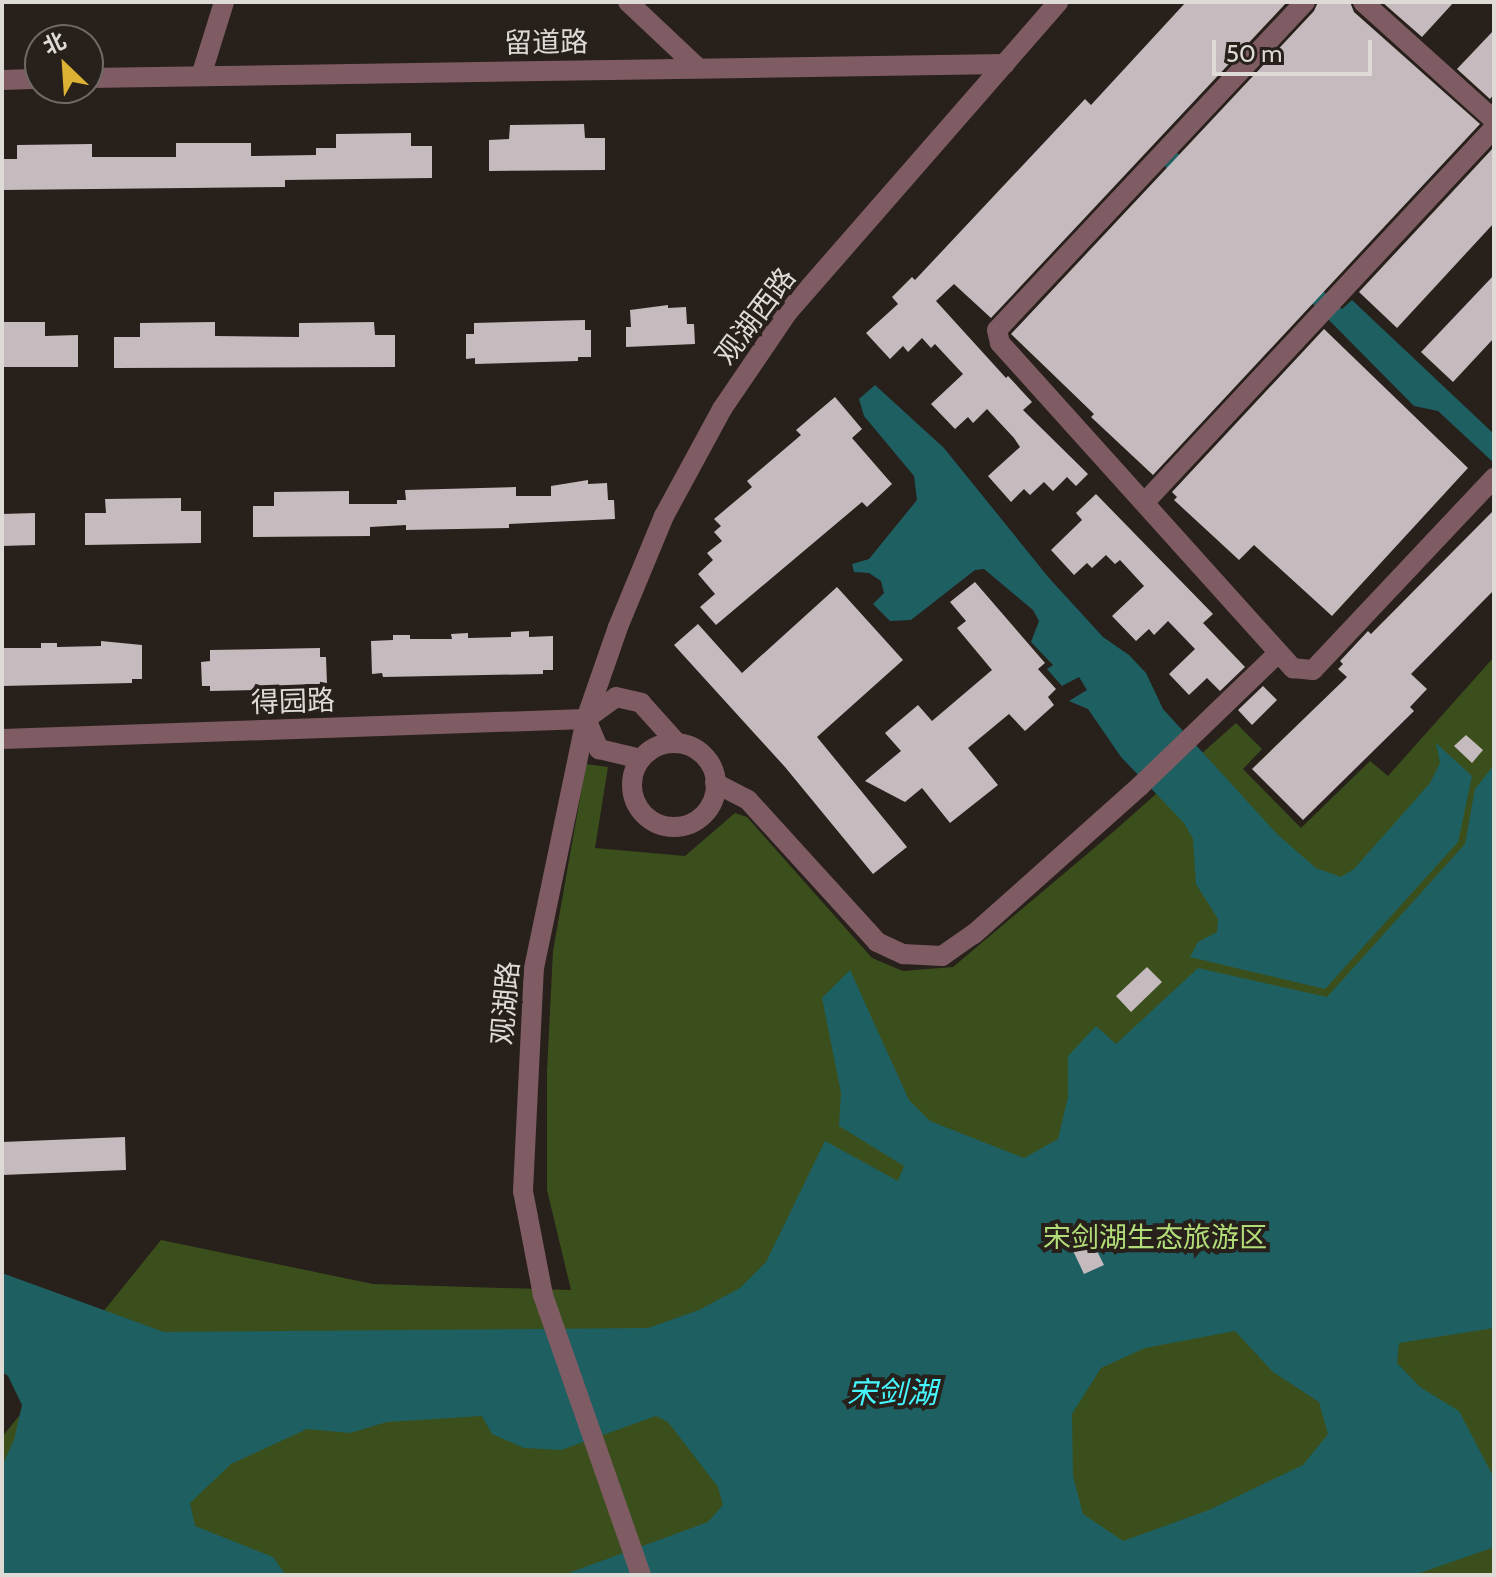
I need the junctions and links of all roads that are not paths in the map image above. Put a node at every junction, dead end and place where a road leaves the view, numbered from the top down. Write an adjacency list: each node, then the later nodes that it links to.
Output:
1 (224, 2): 8 (street)
2 (628, 2): 7 (street)
3 (1058, 2): 6 (street, 观湖西路)
4 (1305, 2): 15 (street)
5 (1363, 2): 12 (street)
6 (1005, 64): 7 (street, 留道路); 17 (street, 观湖西路)
7 (698, 68): 8 (street, 留道路)
8 (201, 76): 9 (street, 留道路)
9 (104, 78)
10 (24, 79): 11 (street)
11 (2, 80)
12 (1494, 120)
13 (1494, 128): 15 (street)
14 (1494, 478): 16 (street)
15 (1145, 502): 16 (street)
16 (1278, 653): 21 (street)
17 (586, 719): 18 (street, 得园路); 19 (street); 20 (street); 22 (street, 观湖路)
18 (2, 739)
19 (677, 743): 20 (street); 21 (street)
20 (641, 759): 21 (street)
21 (715, 783)
22 (641, 1575)

